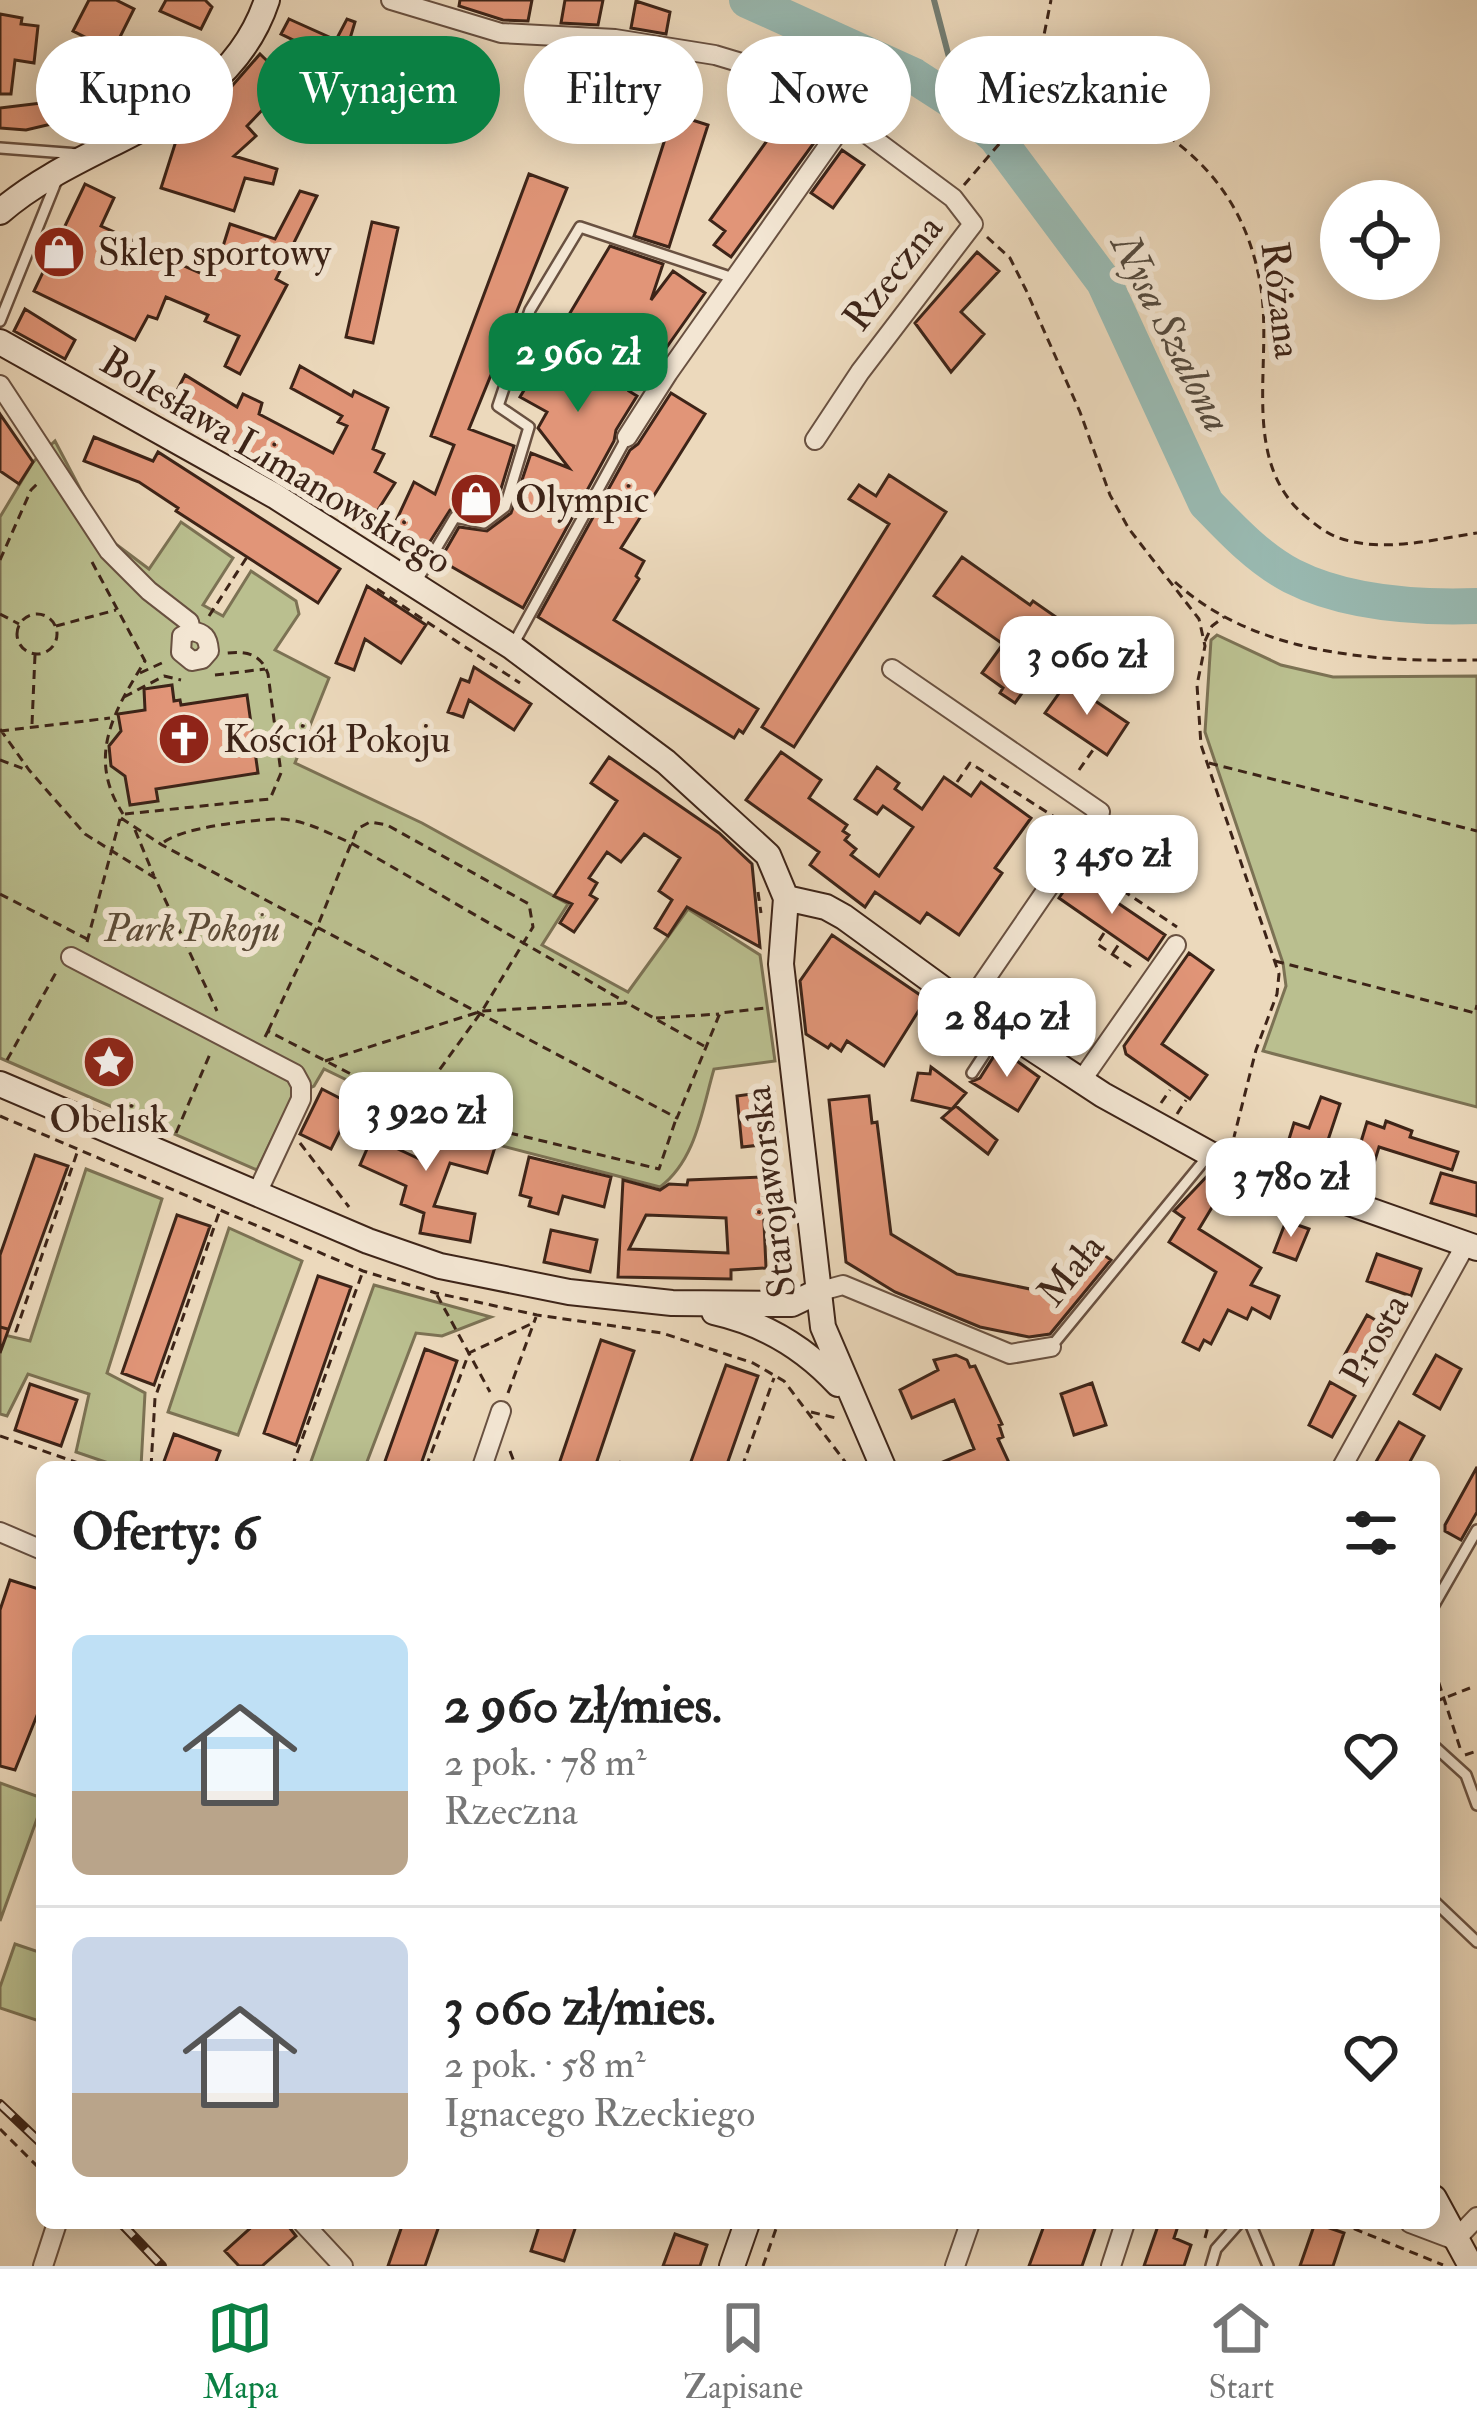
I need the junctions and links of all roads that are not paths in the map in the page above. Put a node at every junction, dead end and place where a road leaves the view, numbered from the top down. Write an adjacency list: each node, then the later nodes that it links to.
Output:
1 (267, 0): 7 (main road)
2 (391, 0): 3 (street, Rzeczna)
3 (727, 59)
4 (830, 144): 12 (street)
5 (881, 144): 17 (street, Rzeczna)
6 (0, 148): 7 (lane)
7 (96, 155): 8 (main road)
8 (61, 173): 9 (main road); 13 (lane)
9 (35, 187): 10 (main road); 11 (main road)
10 (0, 199)
11 (0, 212)
12 (736, 279): 16 (street); 18 (lane)
13 (0, 321)
14 (0, 342): 18 (main road, Bolesława Limanowskiego)
15 (0, 385): 19 (street)
16 (627, 437): 20 (lane)
17 (815, 440)
18 (415, 584): 20 (main road, Bolesława Limanowskiego)
19 (195, 631): 19 (street)
20 (512, 647): 22 (main road, Bolesława Limanowskiego)
21 (892, 669): 25 (street)
22 (787, 898): 25 (main road); 33 (main road, Starojaworska)
23 (1176, 945): 29 (street)
24 (70, 957): 31 (street)
25 (967, 1006): 29 (main road)
26 (993, 1041): 27 (lane)
27 (972, 1073)
28 (2, 1076): 31 (main road)
29 (1082, 1081): 30 (main road)
30 (1219, 1157): 32 (main road); 35 (lane, Mała)
31 (257, 1193): 34 (main road)
32 (1471, 1246): 40 (street, Prosta)
33 (817, 1292): 34 (main road); 35 (street, Mała); 36 (main road, Starojaworska)
34 (672, 1303): 36 (main road)
35 (1051, 1347)
36 (847, 1410): 39 (main road, Starojaworska)
37 (501, 1411): 38 (street)
38 (484, 1461)
39 (879, 1461)
40 (1346, 1461)
41 (1477, 1530): 44 (lane)
42 (0, 1532): 43 (street)
43 (36, 1547)
44 (1465, 1552): 45 (lane); 46 (lane)
45 (1477, 1559)
46 (1440, 1595)
47 (1440, 1749): 48 (lane)
48 (1477, 1805)
49 (1440, 1906): 50 (lane)
50 (1477, 1942)
51 (1440, 2210): 61 (main road)
52 (1477, 2217): 61 (street)
53 (55, 2229): 62 (street)
54 (309, 2229): 63 (street)
55 (745, 2229): 64 (main road)
56 (968, 2229): 65 (street)
57 (1123, 2229): 66 (street)
58 (1234, 2229): 67 (lane)
59 (1253, 2229): 68 (lane)
60 (1426, 2229): 61 (street)
61 (1455, 2240): 69 (main road)
62 (43, 2266)
63 (344, 2266)
64 (732, 2266)
65 (956, 2266)
66 (1111, 2266)
67 (1210, 2266)
68 (1268, 2266)
69 (1472, 2266)

